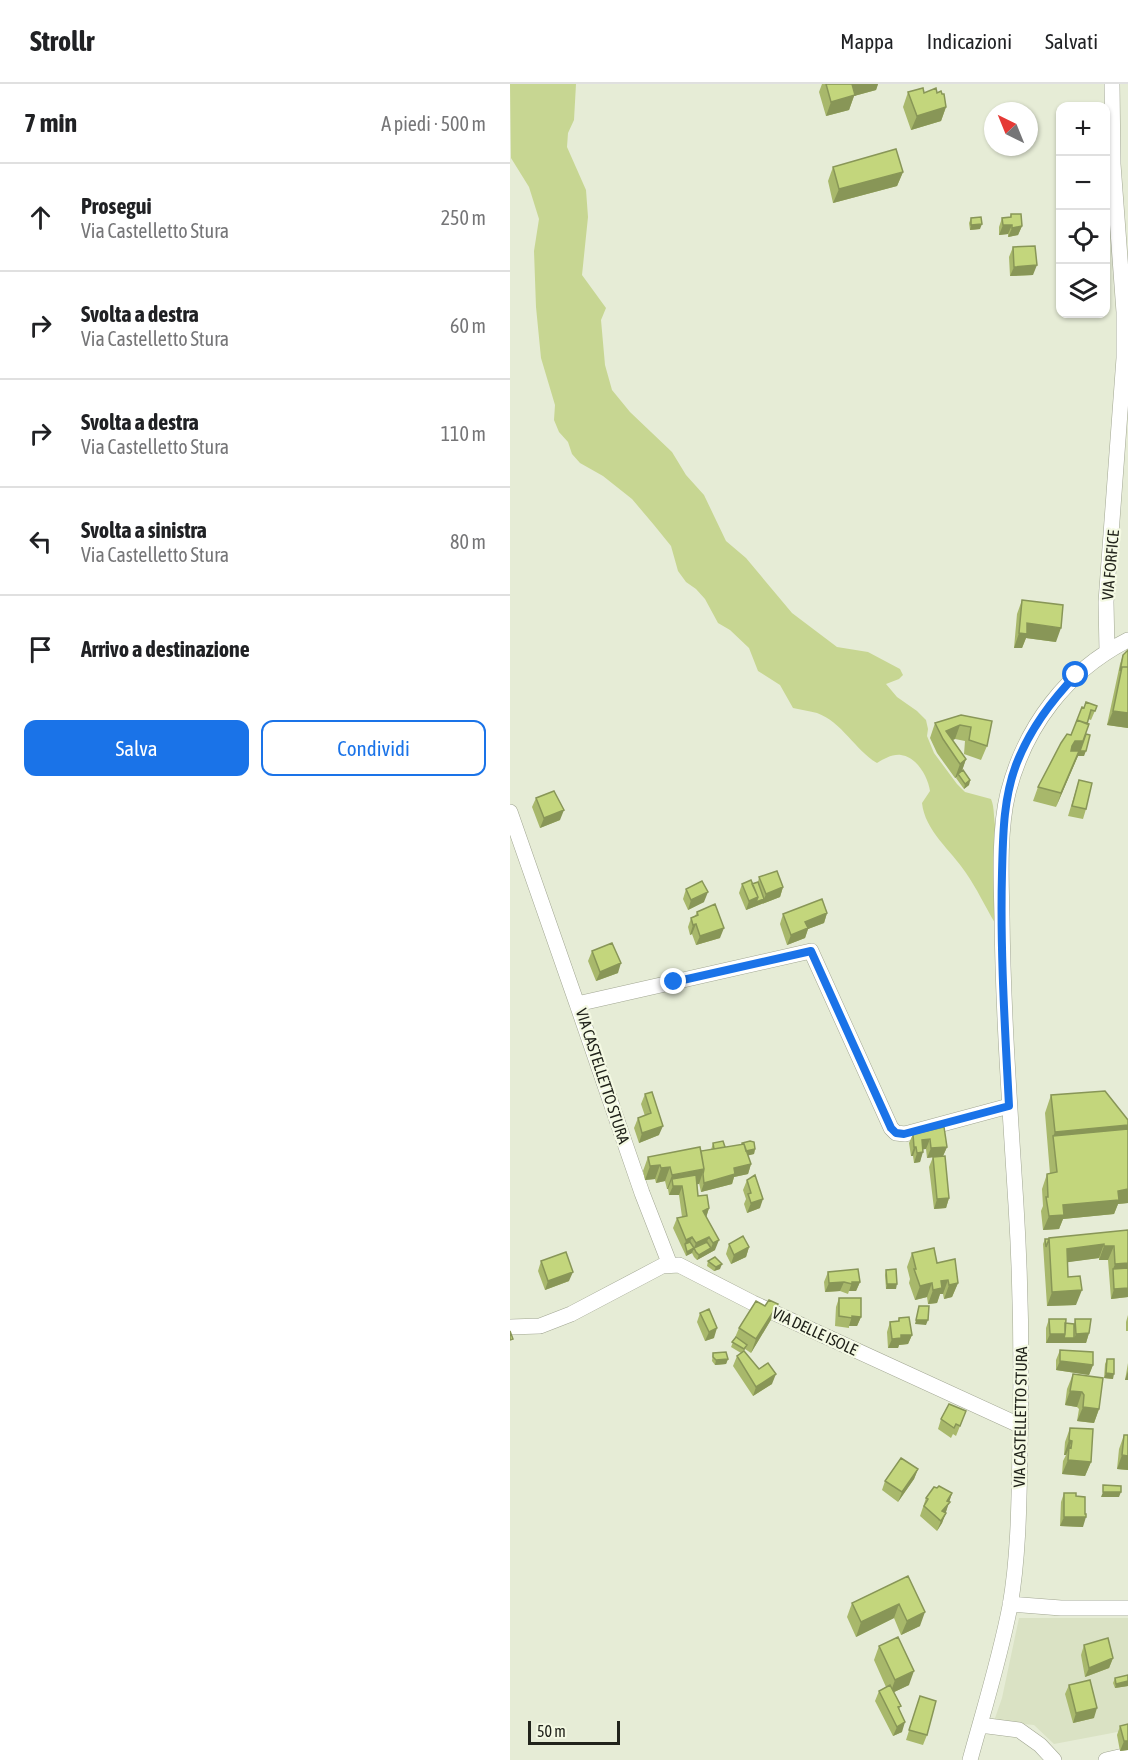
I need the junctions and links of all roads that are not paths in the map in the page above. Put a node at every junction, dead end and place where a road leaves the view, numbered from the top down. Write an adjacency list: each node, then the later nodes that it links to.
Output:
1 (1112, 84): 3 (street, VIA FORFICE)
2 (1128, 640): 3 (street, VIA CASTELLETTO STURA)
3 (1107, 651): 6 (street, VIA CASTELLETTO STURA)
4 (510, 812): 5 (street)
5 (577, 1004): 6 (street, VIA CASTELLETTO STURA); 7 (street, VIA CASTELLETTO STURA)
6 (1009, 1106): 9 (street, VIA CASTELLETTO STURA)
7 (670, 1265): 8 (street); 9 (street, VIA DELLE ISOLE)
8 (510, 1327)
9 (1021, 1426): 10 (street, VIA CASTELLETTO STURA)
10 (1010, 1604): 11 (street); 12 (street, VIA CASTELLETTO STURA)
11 (1128, 1608)
12 (980, 1725): 14 (street, VIA CASTELLETTO STURA); 15 (street)
13 (1128, 1755): 16 (street)
14 (970, 1760)
15 (1054, 1760)
16 (1106, 1760)

